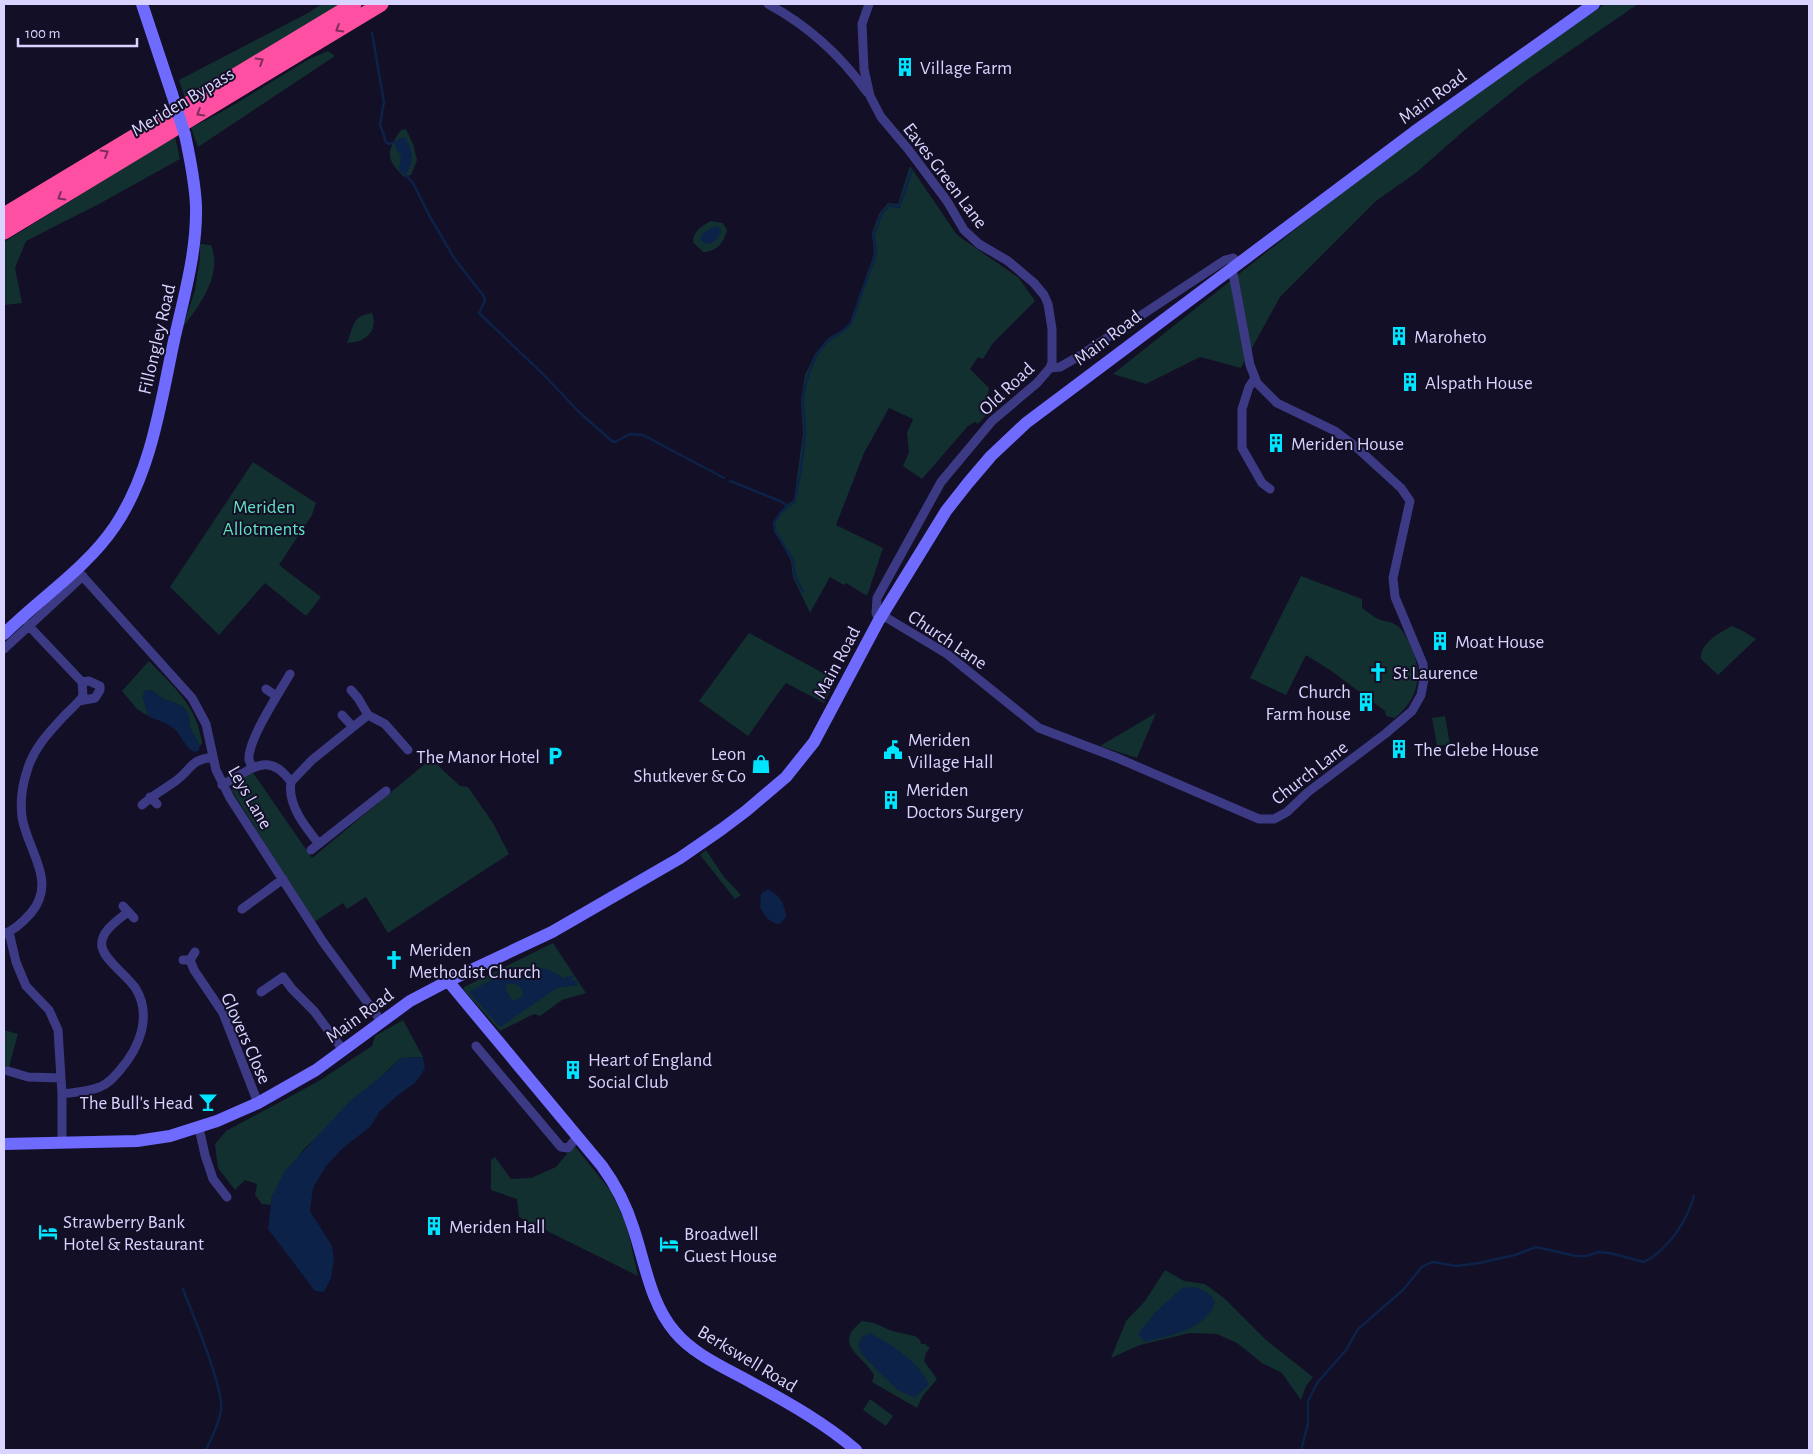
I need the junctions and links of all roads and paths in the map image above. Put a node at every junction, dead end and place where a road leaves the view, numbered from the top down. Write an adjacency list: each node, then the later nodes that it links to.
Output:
1 (142, 4): 16 (main road, Fillongley Road, bridge)
2 (354, 4): 10 (highway, Meriden Bypass, one-way to 2)
3 (381, 4): 11 (highway, Meriden Bypass, one-way to 11)
4 (768, 4): 8 (street)
5 (869, 4): 7 (street, Eaves Green Lane)
6 (1594, 4): 12 (main road, Main Road)
7 (864, 69): 8 (street); 9 (street, Eaves Green Lane)
8 (852, 70): 9 (street)
9 (870, 96): 13 (street, Eaves Green Lane)
10 (4, 215)
11 (4, 232)
12 (1236, 266): 13 (street, Old Road); 14 (street, Church Lane); 17 (main road, Main Road)
13 (1050, 368): 17 (street, Old Road)
14 (1255, 378): 15 (street); 17 (street, Church Lane)
15 (1270, 489)
16 (80, 573): 18 (street, Fillongley Road); 19 (main road, Fillongley Road); 31 (street, Leys Lane)
17 (881, 618): 46 (main road, Main Road)
18 (28, 625): 20 (street, Fillongley Road); 22 (street)
19 (4, 634)
20 (4, 648)
21 (290, 674): 25 (street)
22 (82, 682): 26 (street); 26 (street)
23 (266, 689): 25 (street)
24 (350, 690): 28 (street)
25 (276, 696): 32 (street)
26 (79, 701): 44 (street)
27 (342, 715): 29 (street)
28 (368, 715): 29 (street); 30 (street)
29 (352, 727): 33 (street)
30 (408, 750)
31 (212, 757): 34 (street, Leys Lane); 36 (street)
32 (252, 767): 33 (street); 34 (street)
33 (292, 782): 39 (street)
34 (222, 784): 41 (street, Leys Lane)
35 (386, 791): 39 (street)
36 (150, 797): 37 (street); 38 (street)
37 (157, 804)
38 (142, 805)
39 (319, 844): 40 (street)
40 (311, 850)
41 (283, 880): 42 (street); 48 (street, Leys Lane)
42 (242, 909)
43 (128, 912): 53 (street)
44 (7, 933): 52 (street)
45 (190, 958): 54 (street, Glovers Close)
46 (448, 981): 48 (main road, Main Road); 56 (main road, Berkswell Road)
47 (261, 992): 50 (street)
48 (381, 1022): 50 (main road, Main Road)
49 (476, 1046): 56 (street)
50 (343, 1050): 54 (main road, Main Road)
51 (8, 1071): 52 (street)
52 (61, 1078): 53 (street)
53 (62, 1094): 57 (street)
54 (258, 1103): 55 (main road, Main Road)
55 (199, 1128): 57 (main road, Main Road); 59 (street)
56 (577, 1137): 60 (main road, Berkswell Road)
57 (62, 1142): 58 (main road, Main Road)
58 (4, 1144)
59 (227, 1197)
60 (856, 1450)

